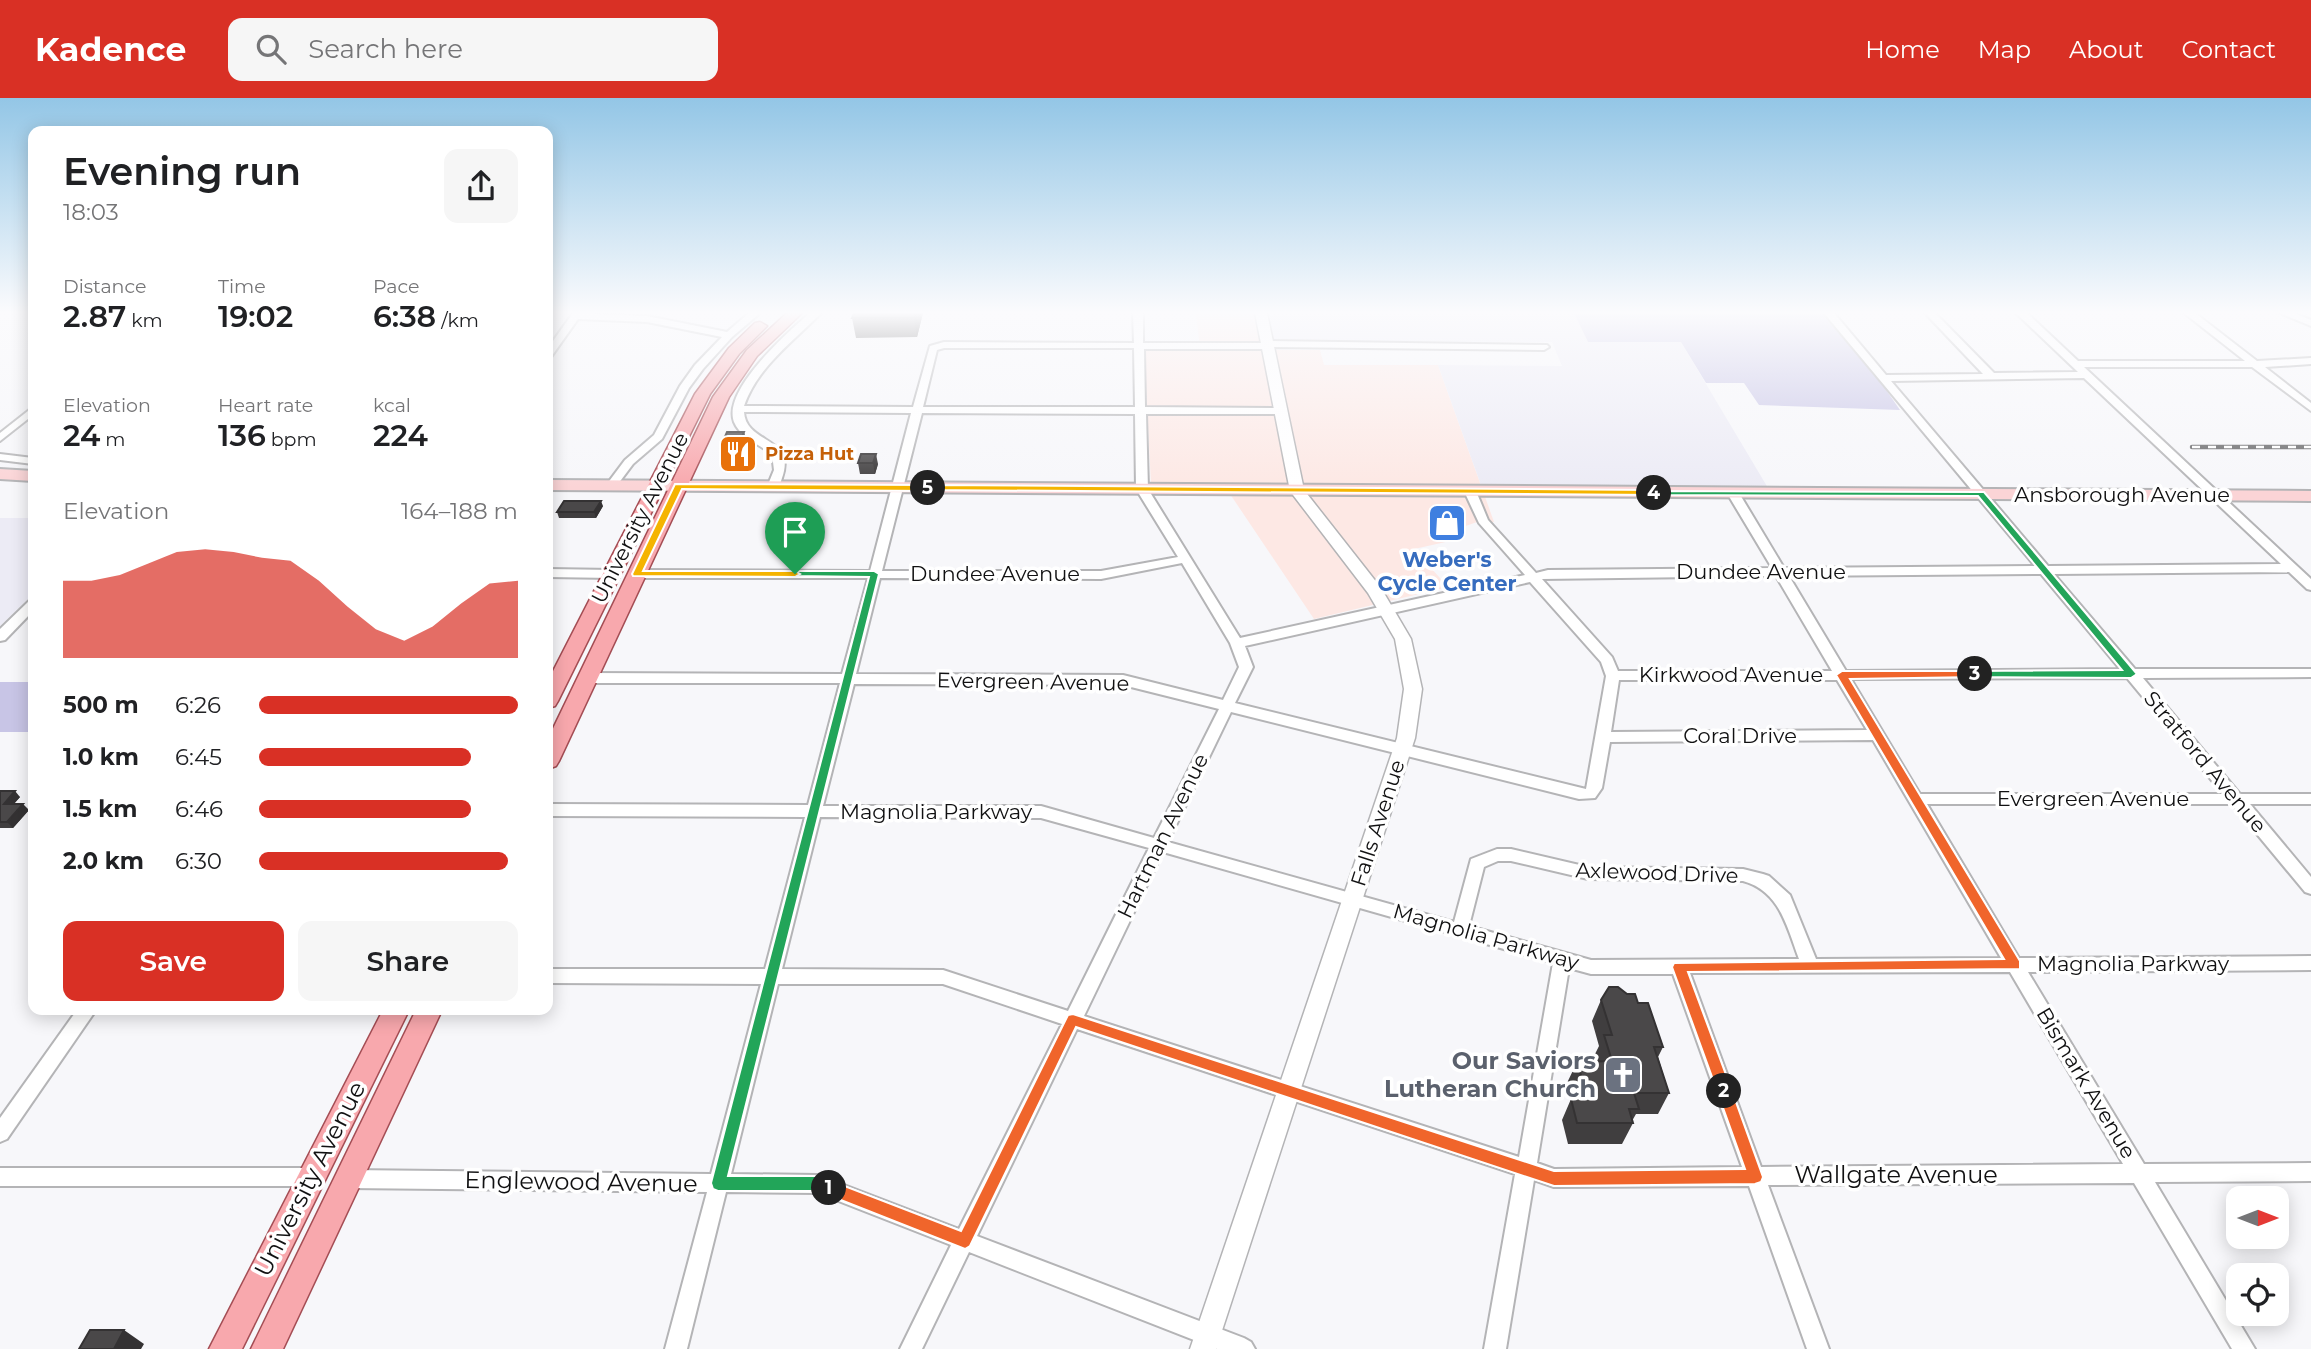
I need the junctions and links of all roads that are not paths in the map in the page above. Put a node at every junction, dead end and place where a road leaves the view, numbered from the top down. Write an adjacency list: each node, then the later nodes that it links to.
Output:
1 (698, 371): 29 (street)
2 (718, 371): 30 (main road, University Avenue)
3 (739, 371): 31 (main road, University Avenue)
4 (760, 371): 16 (street)
5 (927, 371): 17 (street)
6 (1139, 371): 18 (street, Hartman Avenue)
7 (1272, 371): 19 (street, Falls Avenue)
8 (1878, 371): 14 (street, Stratford Avenue)
9 (1987, 371): 13 (street)
10 (2082, 371): 12 (street)
11 (2264, 371): 15 (street)
12 (2086, 375): 13 (street); 39 (street)
13 (1991, 376): 14 (street)
14 (1883, 378): 38 (street, Stratford Avenue)
15 (2311, 408)
16 (738, 409): 17 (street); 32 (street)
17 (916, 410): 18 (street); 33 (street)
18 (1140, 411): 19 (street); 34 (street, Hartman Avenue)
19 (1280, 411): 35 (street, Falls Avenue)
20 (28, 414): 21 (street)
21 (0, 438)
22 (0, 457): 23 (street)
23 (28, 460)
24 (0, 474): 25 (main road)
25 (28, 476)
26 (0, 485): 28 (main road)
27 (553, 485): 29 (main road, Ansborough Avenue)
28 (28, 486)
29 (611, 486): 30 (main road, Ansborough Avenue)
30 (656, 486): 31 (main road, Ansborough Avenue); 46 (main road, University Avenue)
31 (679, 486): 32 (main road, Ansborough Avenue); 47 (main road, University Avenue)
32 (773, 487): 33 (main road, Ansborough Avenue)
33 (897, 488): 34 (main road, Ansborough Avenue); 48 (street)
34 (1142, 489): 35 (main road, Ansborough Avenue); 41 (street, Hartman Avenue)
35 (1297, 491): 36 (main road, Ansborough Avenue); 52 (street, Falls Avenue)
36 (1470, 491): 37 (main road, Ansborough Avenue); 49 (street)
37 (1733, 493): 38 (main road, Ansborough Avenue); 44 (street, Bismark Avenue)
38 (1980, 494): 39 (main road, Ansborough Avenue); 43 (street, Stratford Avenue)
39 (2214, 495): 40 (main road, Ansborough Avenue); 42 (street)
40 (2311, 496)
41 (1184, 559): 48 (street, Dundee Avenue); 54 (street, Hartman Avenue)
42 (2292, 568): 43 (street, Dundee Avenue); 50 (street)
43 (2044, 570): 44 (street, Dundee Avenue); 56 (street, Stratford Avenue)
44 (1780, 572): 49 (street, Dundee Avenue); 57 (street, Bismark Avenue)
45 (553, 573): 46 (street)
46 (613, 573): 59 (main road, University Avenue)
47 (637, 574): 48 (street, Dundee Avenue); 60 (main road, University Avenue)
48 (874, 574): 61 (street)
49 (1531, 577): 52 (street, Dundee Avenue); 58 (street)
50 (2311, 586)
51 (28, 609): 53 (street)
52 (1387, 610): 54 (street, Dundee Avenue); 66 (street, Falls Avenue)
53 (0, 637)
54 (1237, 643): 62 (street, Hartman Avenue)
55 (2311, 673): 56 (street, Kirkwood Avenue)
56 (2131, 674): 57 (street, Kirkwood Avenue); 68 (street, Stratford Avenue)
57 (1842, 675): 58 (street, Kirkwood Avenue); 63 (street, Bismark Avenue)
58 (1613, 676): 64 (street)
59 (553, 678)
60 (587, 678): 61 (street, Evergreen Avenue); 65 (main road, University Avenue)
61 (848, 680): 62 (street, Evergreen Avenue); 71 (street)
62 (1227, 706): 66 (street, Evergreen Avenue); 72 (street, Hartman Avenue)
63 (1878, 735): 64 (street, Coral Drive); 67 (street, Bismark Avenue)
64 (1603, 737): 66 (street, Evergreen Avenue)
65 (553, 750)
66 (1402, 750): 74 (street, Falls Avenue)
67 (1916, 799): 68 (street, Evergreen Avenue); 78 (street, Bismark Avenue)
68 (2236, 799): 69 (street, Evergreen Avenue); 73 (street, Stratford Avenue)
69 (2311, 799)
70 (553, 810): 71 (street, Magnolia Parkway)
71 (814, 812): 72 (street, Magnolia Parkway); 82 (street)
72 (1159, 845): 74 (street, Magnolia Parkway); 86 (street, Hartman Avenue)
73 (2311, 888)
74 (1352, 899): 75 (street, Magnolia Parkway); 87 (street, Falls Avenue)
75 (1460, 929): 76 (street, Magnolia Parkway); 80 (street, Axlewood Drive)
76 (1562, 960): 79 (street, Magnolia Parkway); 89 (street)
77 (2311, 963): 78 (street, Magnolia Parkway)
78 (2015, 965): 80 (street, Magnolia Parkway); 91 (street, Bismark Avenue)
79 (1679, 967): 80 (street, Magnolia Parkway); 94 (street)
80 (1811, 967)
81 (553, 976): 82 (street, Wallgate Avenue)
82 (771, 976): 86 (street, Wallgate Avenue); 96 (street)
83 (83, 1015): 88 (street)
84 (393, 1015): 93 (main road, University Avenue)
85 (427, 1015): 95 (main road, University Avenue)
86 (1073, 1020): 87 (street, Wallgate Avenue); 97 (street, Hartman Avenue)
87 (1289, 1090): 89 (street, Wallgate Avenue); 98 (street, Falls Avenue)
88 (0, 1133)
89 (1526, 1169): 94 (street, Wallgate Avenue); 104 (street)
90 (2311, 1172): 91 (street, Wallgate Avenue)
91 (2140, 1174): 94 (street, Wallgate Avenue); 106 (street, Bismark Avenue)
92 (0, 1177): 93 (street)
93 (310, 1177): 99 (main road, University Avenue)
94 (1755, 1177): 105 (street)
95 (348, 1179): 96 (street, Englewood Avenue); 100 (main road, University Avenue)
96 (718, 1183): 97 (street, Englewood Avenue); 101 (street)
97 (965, 1241): 98 (street, Englewood Avenue); 102 (street, Hartman Avenue)
98 (1205, 1342): 103 (street, Englewood Avenue)
99 (225, 1349)
100 (267, 1349)
101 (676, 1349)
102 (911, 1349)
103 (1244, 1349)
104 (1495, 1349)
105 (1818, 1349)
106 (2244, 1349)

